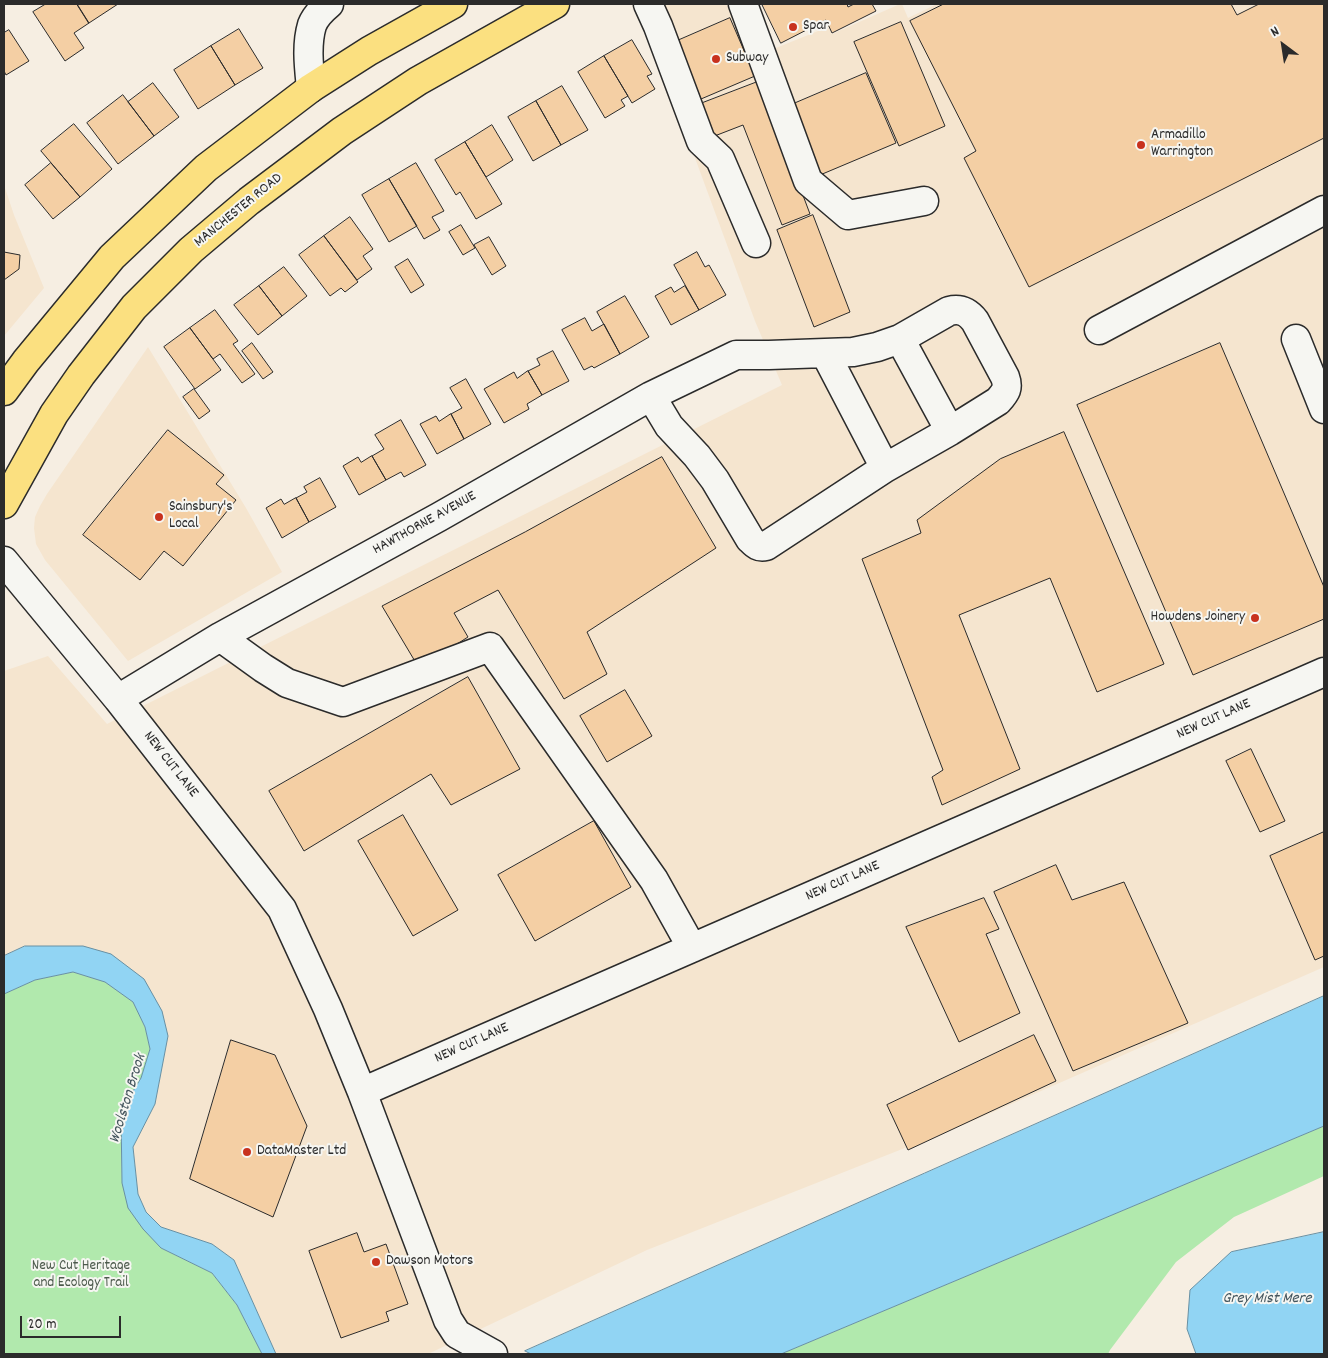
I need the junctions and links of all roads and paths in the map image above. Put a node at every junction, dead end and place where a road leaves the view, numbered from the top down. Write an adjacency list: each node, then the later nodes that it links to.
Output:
1 (329, 4): 6 (street)
2 (453, 4): 6 (main road)
3 (555, 4): 19 (main road, MANCHESTER ROAD)
4 (648, 4): 9 (street)
5 (743, 4): 7 (street)
6 (310, 88): 14 (main road)
7 (924, 201)
8 (1324, 210): 10 (street)
9 (756, 243)
10 (1099, 330)
11 (900, 339): 13 (street); 17 (street); 17 (street)
12 (1296, 339): 16 (street)
13 (824, 353): 15 (street, HAWTHORNE AVENUE); 18 (street)
14 (4, 391)
15 (651, 396): 18 (street); 21 (street, HAWTHORNE AVENUE)
16 (1324, 409)
17 (950, 431): 18 (street)
18 (885, 468)
19 (4, 504)
20 (4, 561): 23 (street, NEW CUT LANE)
21 (220, 637): 23 (street, HAWTHORNE AVENUE); 24 (street)
22 (1324, 672): 24 (street, NEW CUT LANE)
23 (118, 698): 25 (street, NEW CUT LANE)
24 (692, 948): 25 (street, NEW CUT LANE)
25 (362, 1092): 26 (street, NEW CUT LANE)
26 (485, 1349)

